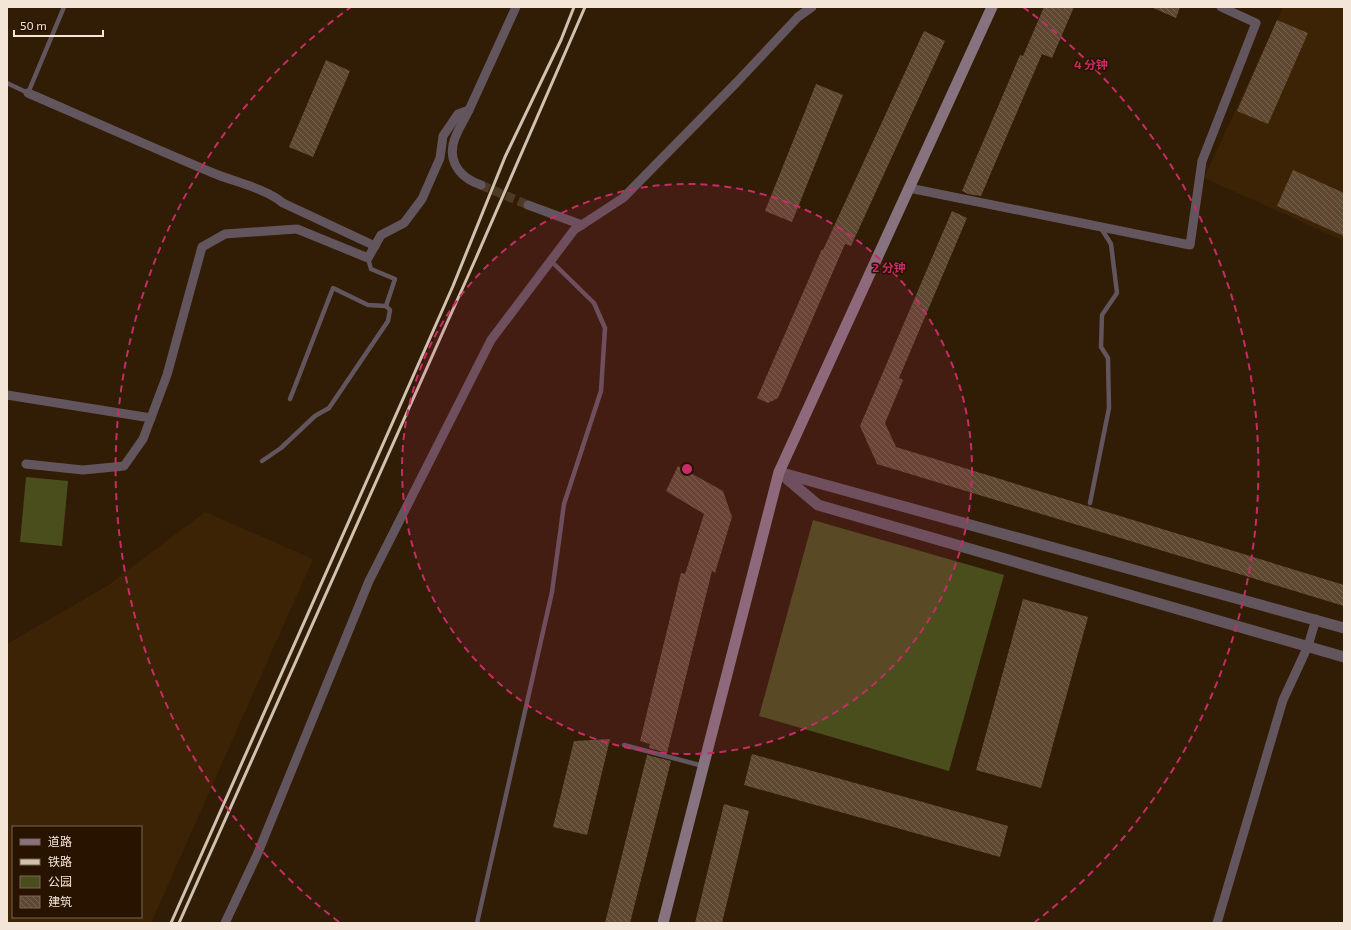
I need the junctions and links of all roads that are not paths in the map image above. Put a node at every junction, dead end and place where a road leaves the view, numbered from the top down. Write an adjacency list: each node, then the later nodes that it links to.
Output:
1 (64, 7): 7 (lane)
2 (516, 7): 8 (street)
3 (812, 7): 12 (street)
4 (992, 7): 10 (main road)
5 (1222, 7): 13 (street)
6 (7, 84): 7 (lane)
7 (28, 93): 14 (street)
8 (469, 110): 9 (street); 14 (street)
9 (481, 185)
10 (909, 188): 13 (street); 23 (main road)
11 (528, 205): 12 (street)
12 (582, 225): 16 (street)
13 (1101, 228): 24 (lane)
14 (375, 246): 15 (street)
15 (368, 258): 17 (lane); 20 (street)
16 (550, 260): 31 (street); 32 (lane)
17 (386, 306): 19 (lane); 21 (lane)
18 (7, 394): 20 (street)
19 (290, 399)
20 (151, 418): 22 (street)
21 (262, 461)
22 (26, 464)
23 (779, 472): 25 (street); 27 (street); 30 (main road)
24 (1090, 503)
25 (1316, 619): 26 (street); 27 (street)
26 (1344, 628)
27 (1308, 646): 28 (street); 34 (street)
28 (1344, 657)
29 (624, 745): 30 (lane)
30 (703, 766): 33 (main road)
31 (224, 923)
32 (477, 923)
33 (663, 923)
34 (1218, 923)

